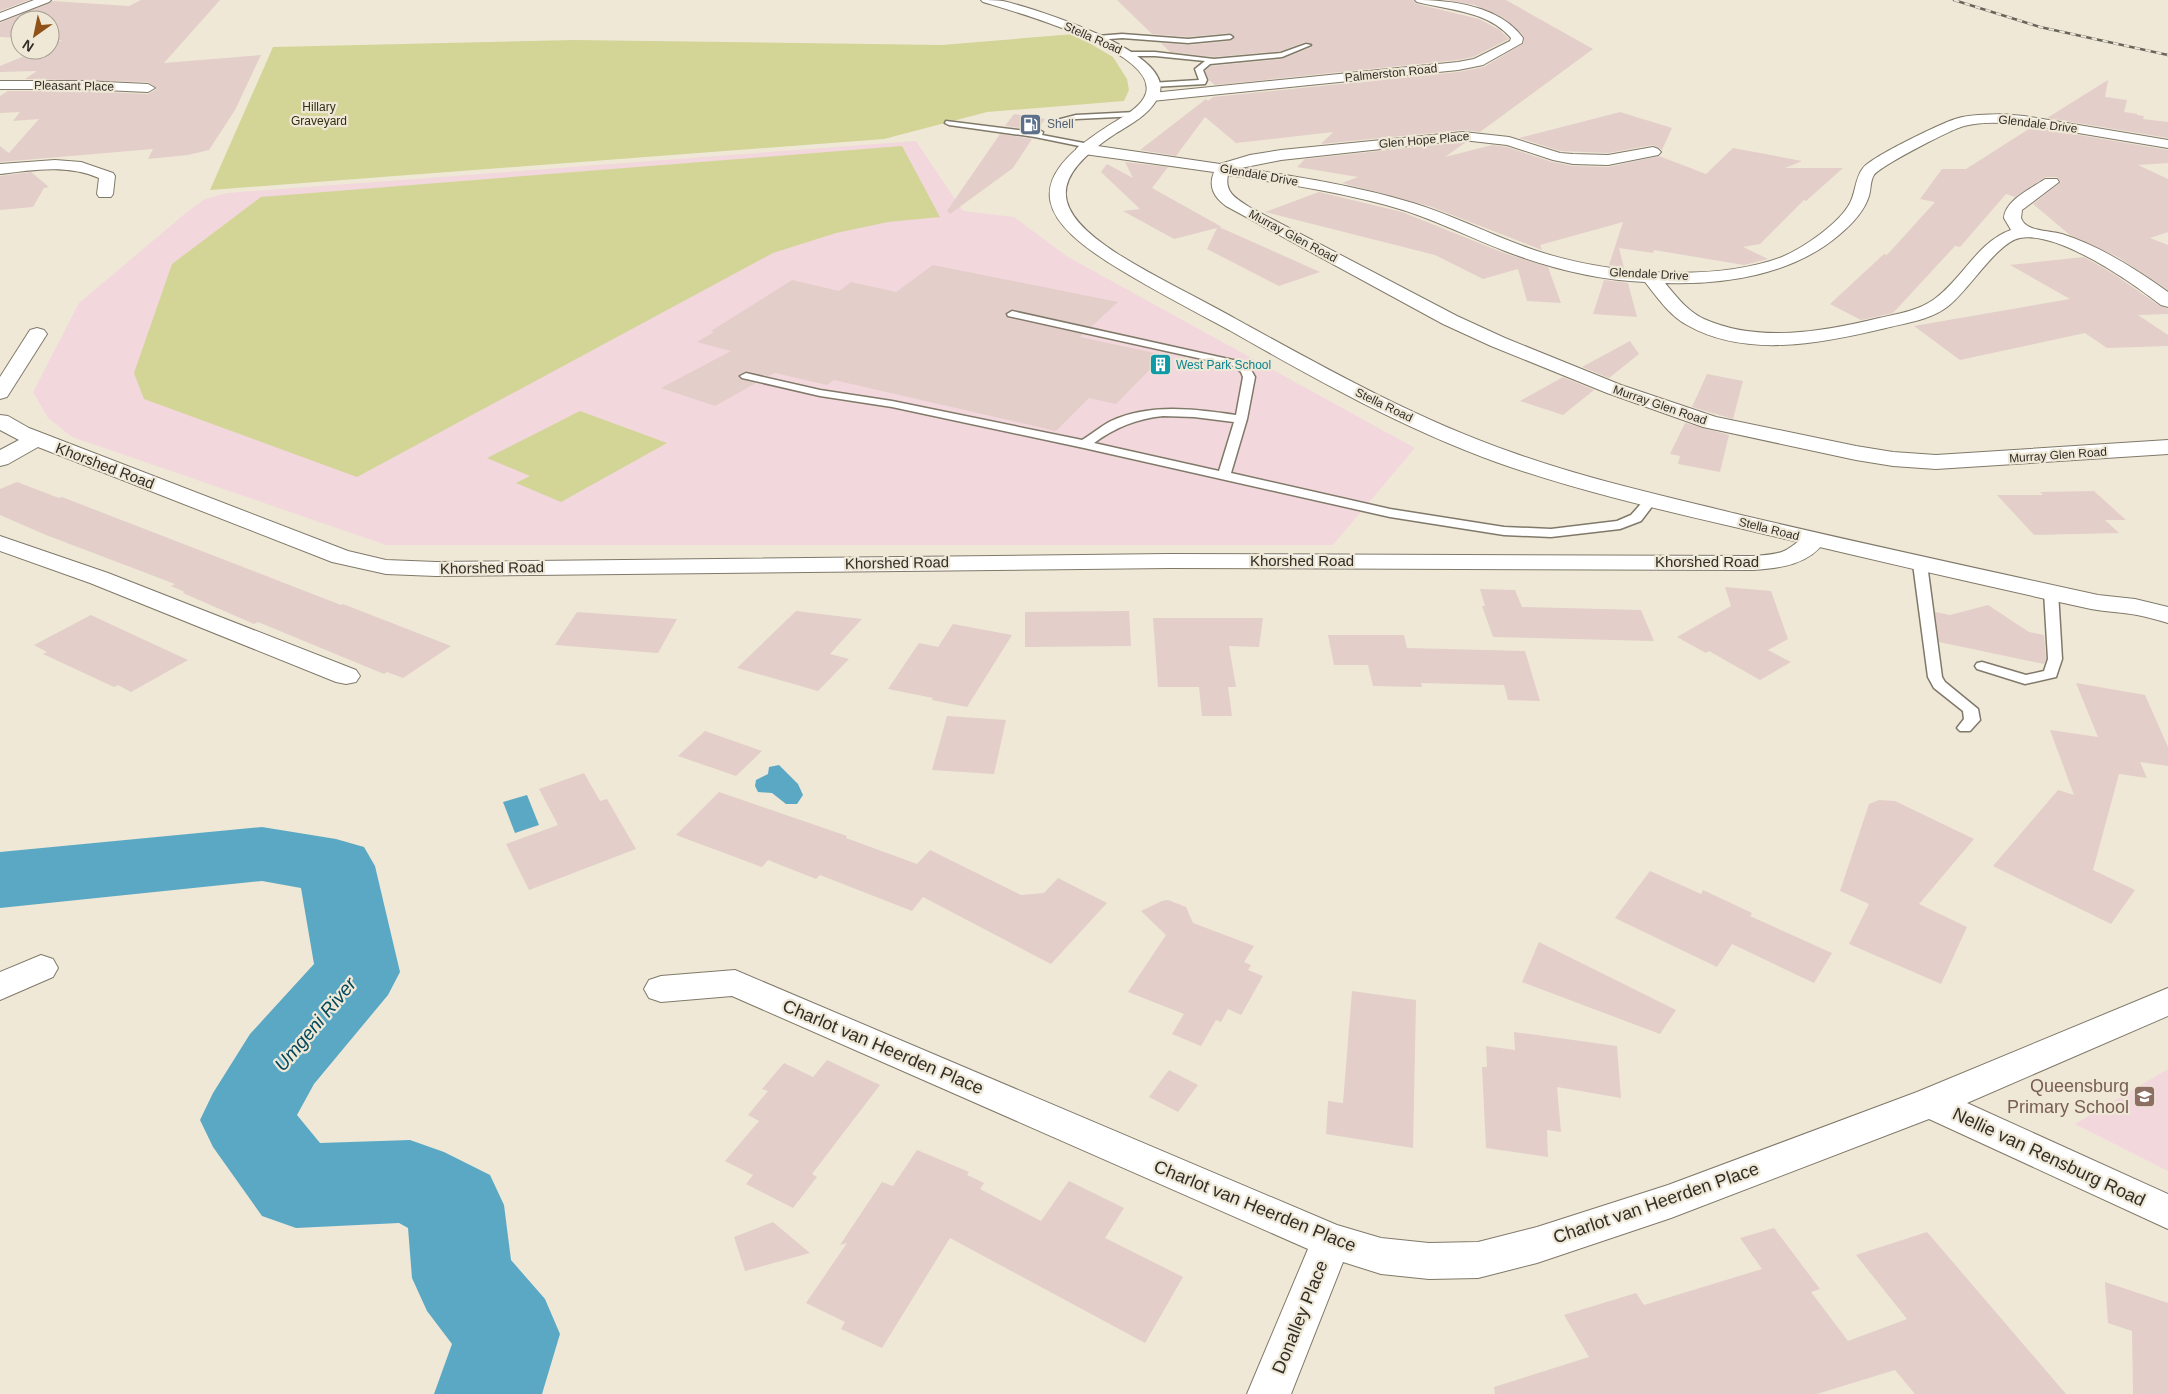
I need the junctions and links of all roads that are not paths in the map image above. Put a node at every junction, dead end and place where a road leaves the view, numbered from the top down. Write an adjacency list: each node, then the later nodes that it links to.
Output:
1 (45, 0): 4 (street)
2 (987, 0): 6 (street, Stella Road)
3 (1421, 0): 12 (street, Palmerston Road)
4 (0, 16)
5 (1230, 37): 6 (lane)
6 (1097, 38): 8 (street, Stella Road)
7 (1308, 45): 9 (lane)
8 (1128, 54): 9 (lane); 12 (street, Stella Road)
9 (1209, 62): 12 (lane)
10 (0, 85): 11 (street, Pleasant Place)
11 (148, 88)
12 (1152, 91): 13 (street, Stella Road)
13 (1136, 114): 14 (lane); 16 (street, Stella Road)
14 (1057, 121)
15 (949, 124): 16 (lane)
16 (1086, 148): 19 (street, Glendale Drive); 37 (street, Stella Road)
17 (2163, 148): 24 (street, Glendale Drive)
18 (1653, 152): 19 (street, Glen Hope Place)
19 (1223, 168): 24 (street, Glendale Drive); 34 (street, Murray Glen Road)
20 (0, 169): 22 (street)
21 (2050, 182): 23 (street)
22 (105, 194)
23 (2024, 233): 24 (street); 25 (street)
24 (1650, 276)
25 (2168, 301)
26 (1012, 314): 30 (lane)
27 (37, 334): 29 (street)
28 (746, 376): 33 (lane)
29 (0, 393)
30 (1240, 419): 33 (lane); 36 (lane)
31 (0, 421): 32 (street, Khorshed Road)
32 (36, 439): 35 (street); 38 (street, Khorshed Road)
33 (1084, 444): 36 (lane)
34 (2168, 447)
35 (0, 459)
36 (1224, 476): 37 (lane)
37 (1651, 500): 38 (street, Stella Road)
38 (1814, 540): 40 (street, Stella Road)
39 (0, 544): 48 (street)
40 (1920, 564): 41 (street, Stella Road); 49 (lane)
41 (2051, 592): 42 (street, Stella Road); 47 (lane)
42 (2098, 603): 43 (street, Stella Road); 46 (street, Stella Road)
43 (2135, 607): 44 (street); 45 (street, Stella Road)
44 (2168, 608)
45 (2168, 615)
46 (2168, 627)
47 (1982, 666)
48 (346, 676)
49 (1965, 728)
50 (40, 968): 51 (street)
51 (0, 988)
52 (661, 989): 56 (street, Charlot van Heerden Place)
53 (2168, 1001): 54 (street, Charlot van Heerden Place)
54 (1930, 1103): 55 (street, Nellie van Rensburg Road); 56 (street, Charlot van Heerden Place)
55 (2168, 1212)
56 (1331, 1241): 57 (street, Donalley Place)
57 (1269, 1394)

